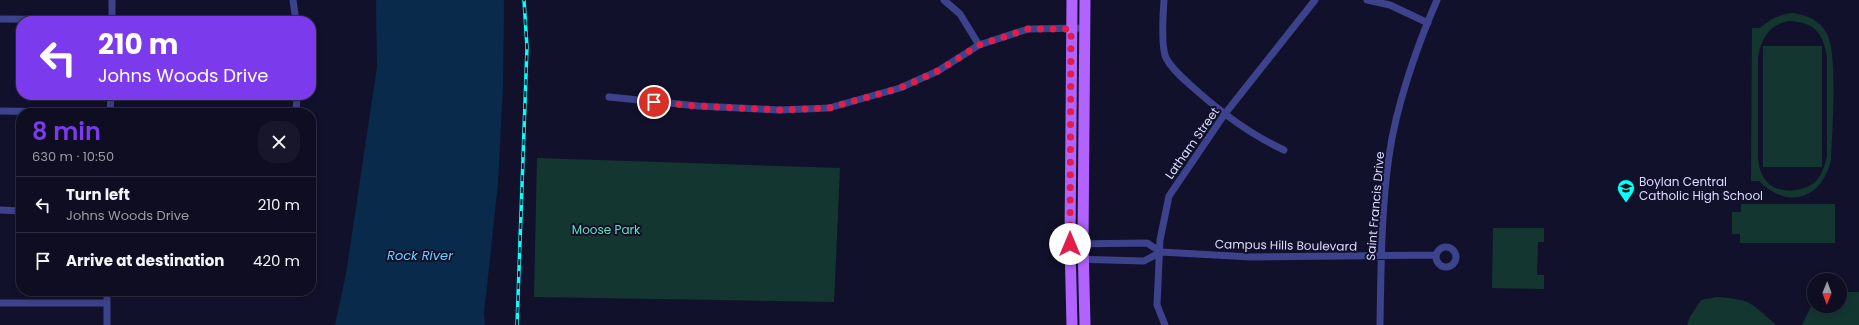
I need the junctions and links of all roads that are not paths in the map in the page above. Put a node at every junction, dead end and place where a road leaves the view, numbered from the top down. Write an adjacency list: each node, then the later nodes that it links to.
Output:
1 (112, 0): 10 (street)
2 (293, 0): 11 (street)
3 (944, 0): 17 (street)
4 (1072, 0): 16 (main road)
5 (1085, 0): 15 (main road)
6 (1164, 0): 21 (street)
7 (1315, 0): 21 (street, Latham Street)
8 (1366, 0): 14 (street)
9 (1437, 0): 14 (street, Saint Francis Drive)
10 (112, 16)
11 (295, 16)
12 (0, 19): 13 (street)
13 (16, 19)
14 (1428, 23): 29 (street, Saint Francis Drive)
15 (1085, 28): 16 (street); 26 (main road)
16 (1071, 29): 17 (street); 25 (main road)
17 (979, 45): 18 (street)
18 (609, 97)
19 (0, 111): 20 (street)
20 (16, 111)
21 (1224, 115): 22 (street); 27 (street, Latham Street)
22 (1284, 150)
23 (0, 210): 24 (street)
24 (16, 211)
25 (1070, 244): 26 (street, Campus Hills Boulevard); 30 (main road)
26 (1083, 244): 27 (street, Campus Hills Boulevard); 31 (main road)
27 (1161, 252): 29 (street, Campus Hills Boulevard); 31 (street, Campus Hills Boulevard); 38 (street, Latham Street)
28 (1436, 255): 29 (street, Campus Hills Boulevard)
29 (1381, 257): 39 (street, Saint Francis Drive)
30 (1071, 259): 31 (street, Campus Hills Boulevard); 36 (main road)
31 (1084, 259): 37 (main road)
32 (107, 296): 34 (street)
33 (0, 303): 34 (street)
34 (107, 303): 35 (street)
35 (107, 325)
36 (1072, 325)
37 (1085, 325)
38 (1165, 325)
39 (1380, 325)

